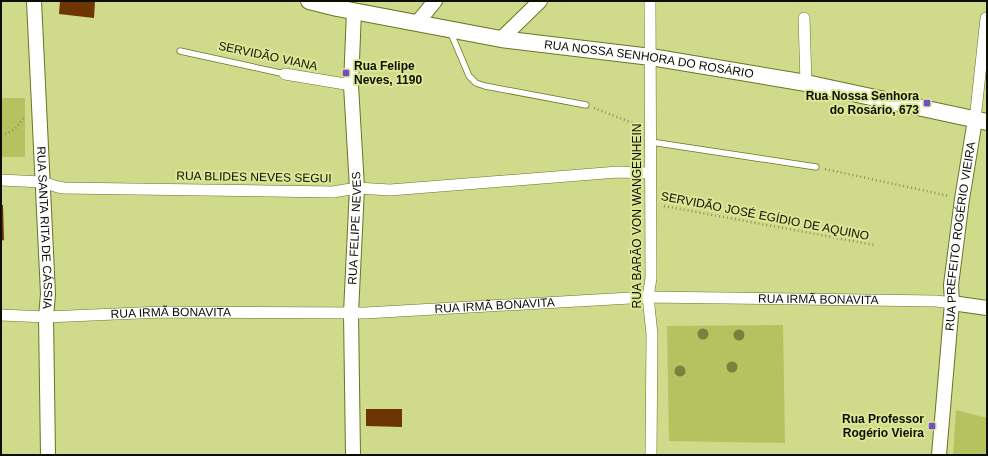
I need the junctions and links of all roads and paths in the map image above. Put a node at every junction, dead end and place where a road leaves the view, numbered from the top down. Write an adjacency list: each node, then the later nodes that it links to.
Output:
1 (34, 1): 26 (street, RUA SANTA RITA DE CÁSSIA)
2 (309, 1): 6 (main road, RUA NOSSA SENHORA DO ROSÁRIO)
3 (435, 1): 9 (street)
4 (540, 1): 11 (street)
5 (650, 1): 13 (street, RUA BARÃO VON WANGENHEIN)
6 (354, 6): 9 (main road, RUA NOSSA SENHORA DO ROSÁRIO); 16 (street, RUA FELIPE NEVES)
7 (804, 18): 15 (street)
8 (986, 18): 19 (street, RUA PREFEITO ROGÉRIO VIEIRA)
9 (417, 23): 10 (main road, RUA NOSSA SENHORA DO ROSÁRIO)
10 (449, 29): 11 (main road, RUA NOSSA SENHORA DO ROSÁRIO); 17 (lane)
11 (502, 39): 13 (main road, RUA NOSSA SENHORA DO ROSÁRIO)
12 (180, 51): 14 (lane, SERVIDÃO VIANA)
13 (651, 58): 15 (main road, RUA NOSSA SENHORA DO ROSÁRIO); 20 (street, RUA BARÃO VON WANGENHEIN)
14 (285, 74): 16 (street, SERVIDÃO VIANA)
15 (806, 83): 19 (main road, RUA NOSSA SENHORA DO ROSÁRIO)
16 (351, 86): 27 (street, RUA FELIPE NEVES)
17 (586, 105): 20 (path)
18 (29, 114): 21 (path)
19 (981, 121): 28 (street, RUA PREFEITO ROGÉRIO VIEIRA)
20 (651, 130): 22 (street, RUA BARÃO VON WANGENHEIN)
21 (1, 135)
22 (651, 142): 23 (lane); 24 (street, RUA BARÃO VON WANGENHEIN)
23 (816, 167): 28 (path)
24 (650, 173): 27 (street, RUA BLIDES NEVES SEGUI); 29 (street, RUA BARÃO VON WANGENHEIN)
25 (1, 180): 26 (street, RUA BLIDES NEVES SEGUI)
26 (42, 182): 27 (street, RUA BLIDES NEVES SEGUI); 36 (street, RUA SANTA RITA DE CÁSSIA)
27 (357, 188): 34 (street, RUA FELIPE NEVES)
28 (962, 199): 32 (street, RUA PREFEITO ROGÉRIO VIEIRA)
29 (651, 203): 30 (path, SERVIDÃO JOSÉ EGÍDIO DE AQUINO); 31 (street, RUA BARÃO VON WANGENHEIN)
30 (874, 246)
31 (648, 297): 32 (street, RUA IRMÃ BONAVITA); 34 (street, RUA IRMÃ BONAVITA); 39 (street, RUA BARÃO VON WANGENHEIN)
32 (952, 303): 33 (street, RUA IRMÃ BONAVITA); 40 (street, RUA PREFEITO ROGÉRIO VIEIRA)
33 (987, 308)
34 (351, 313): 36 (street, RUA IRMÃ BONAVITA); 38 (street, RUA FELIPE NEVES)
35 (1, 315): 36 (street, RUA IRMÃ BONAVITA)
36 (46, 317): 37 (street, RUA SANTA RITA DE CÁSSIA)
37 (48, 455)
38 (353, 455)
39 (651, 455)
40 (939, 455)

